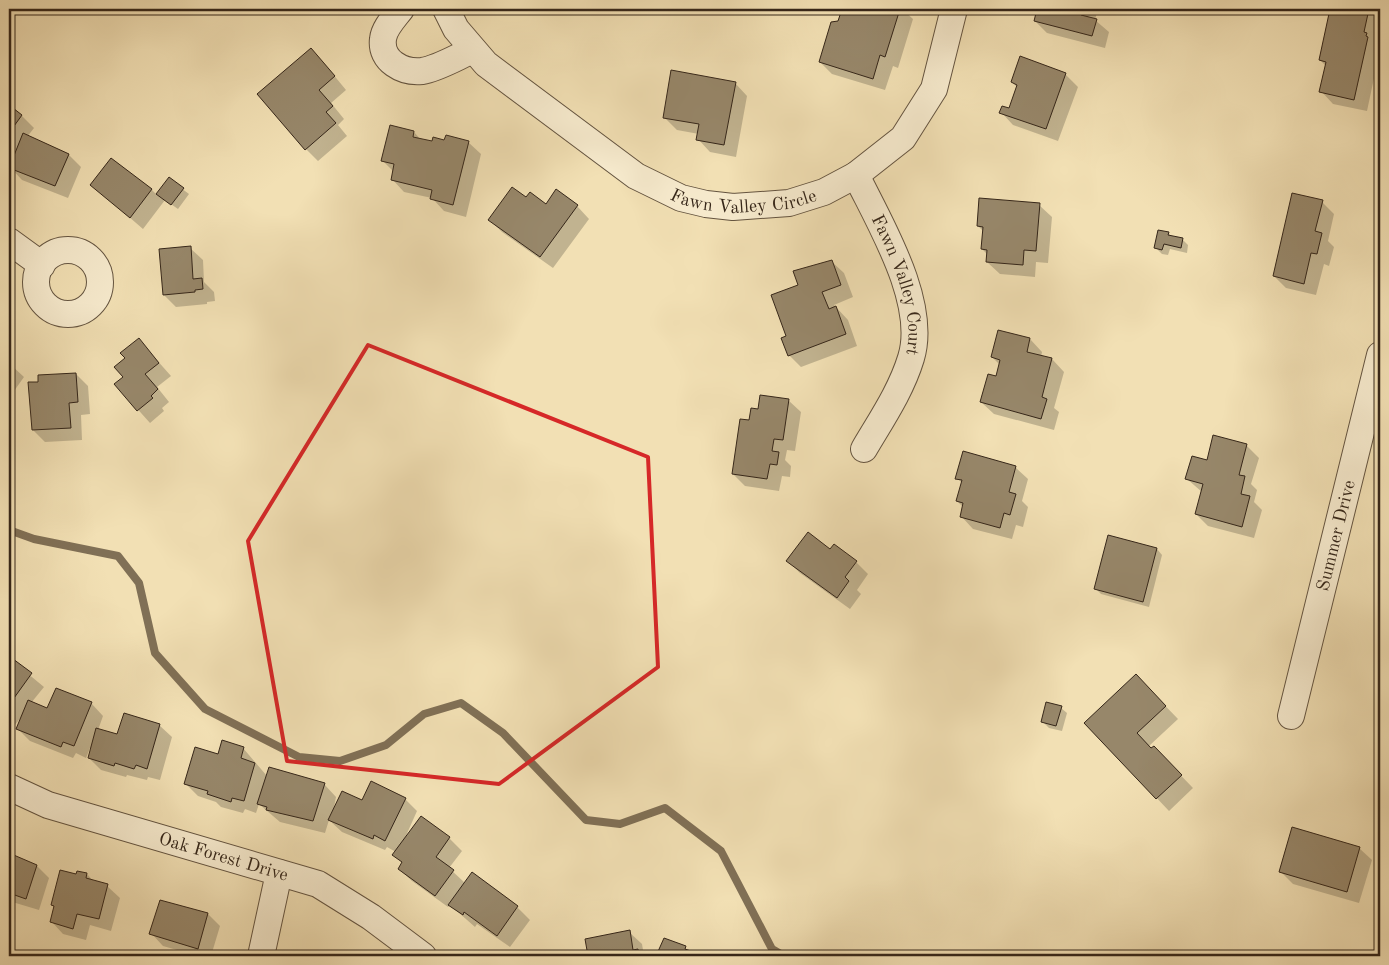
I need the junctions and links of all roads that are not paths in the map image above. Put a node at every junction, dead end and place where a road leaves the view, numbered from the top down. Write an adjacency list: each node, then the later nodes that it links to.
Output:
1 (401, 9): 4 (street)
2 (446, 9): 4 (street, Fawn Valley Circle)
3 (954, 9): 5 (street, Fawn Valley Circle)
4 (473, 50): 5 (street, Fawn Valley Circle)
5 (856, 175): 9 (street, Fawn Valley Court)
6 (9, 241): 7 (street)
7 (42, 265)
8 (1380, 355): 10 (street, Summer Drive)
9 (864, 449)
10 (1291, 716)
11 (9, 787): 12 (street, Oak Forest Drive)
12 (279, 873): 13 (street); 14 (street, Oak Forest Drive)
13 (260, 956)
14 (424, 956)

